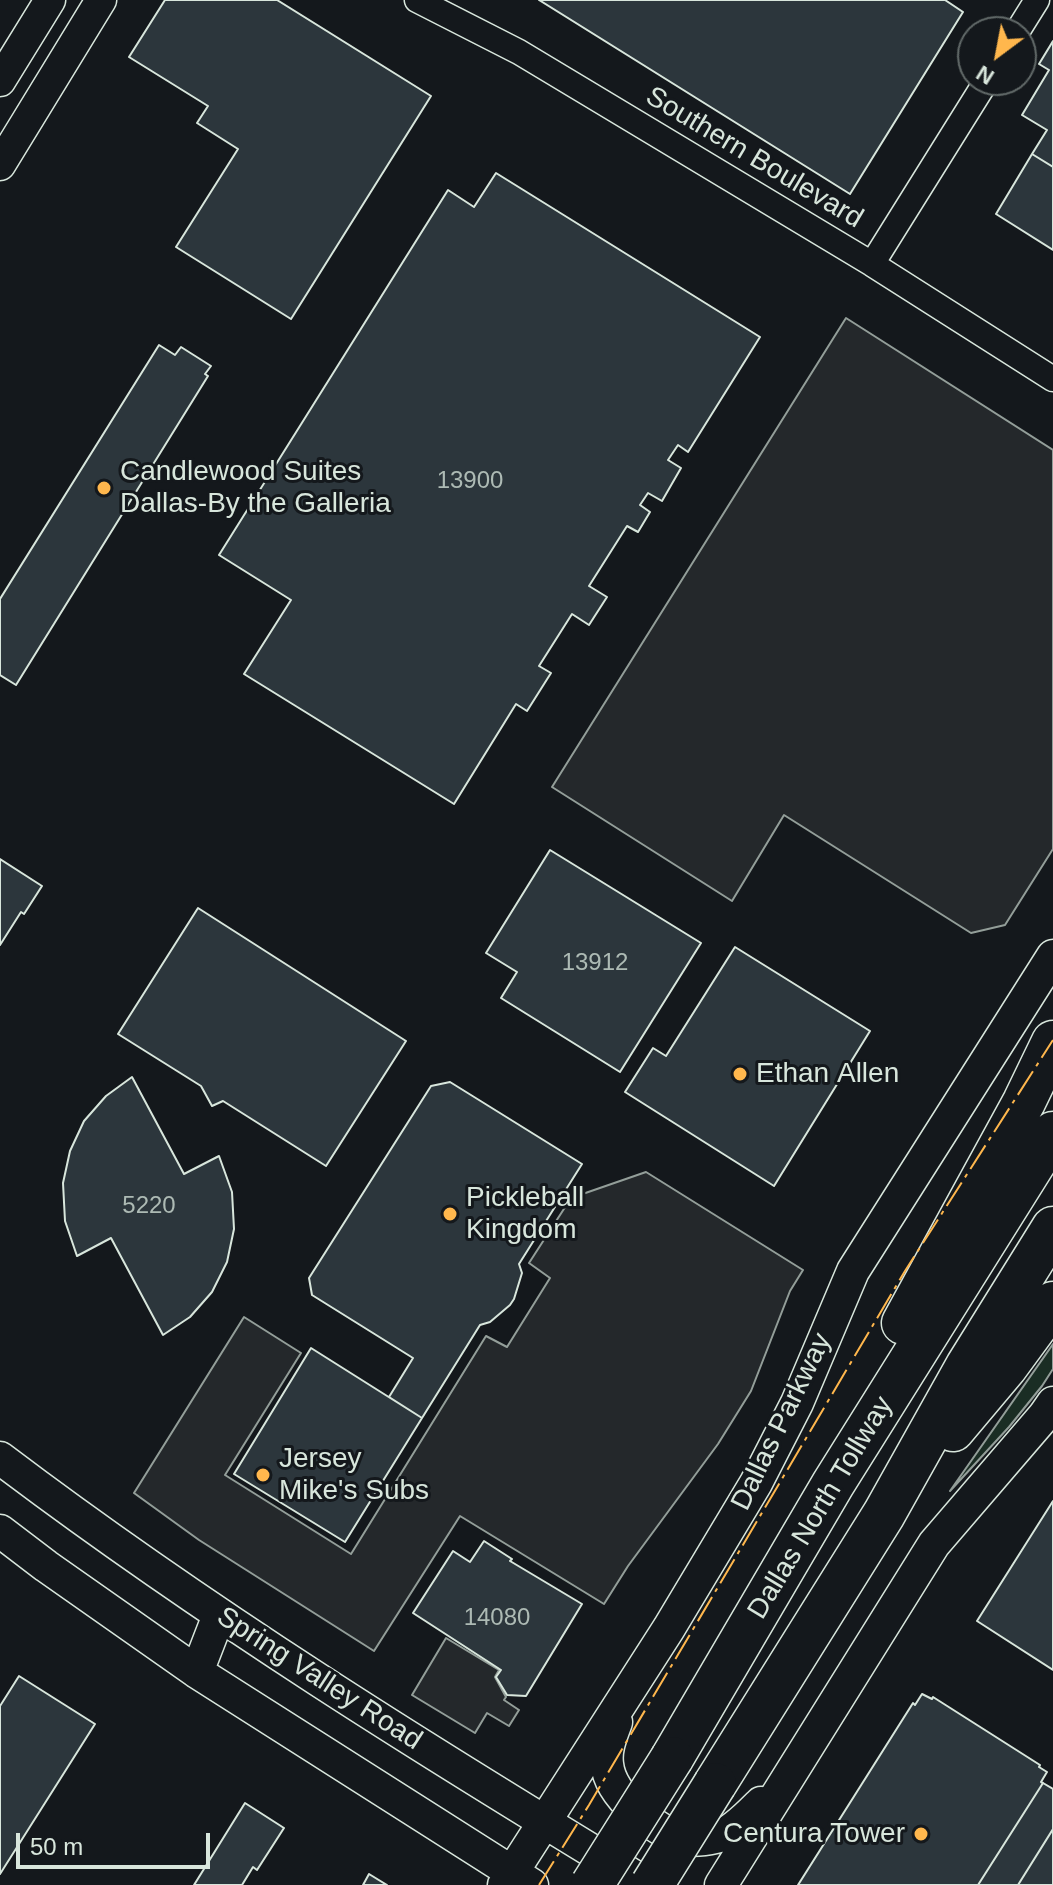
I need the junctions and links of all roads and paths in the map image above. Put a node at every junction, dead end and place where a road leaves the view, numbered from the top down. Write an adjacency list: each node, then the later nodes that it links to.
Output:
1 (50, 0): 4 (street)
2 (101, 0): 6 (street)
3 (417, 0): 7 (street, Southern Boulevard)
4 (0, 81)
5 (977, 96): 7 (street)
6 (0, 165)
7 (872, 264): 8 (street, Southern Boulevard)
8 (1053, 379)
9 (1053, 956): 21 (main road, Dallas Parkway)
10 (1053, 1042): 16 (highway)
11 (1053, 1133): 16 (highway, Dallas North Tollway)
12 (1053, 1228): 17 (highway, Dallas North Tollway)
13 (1053, 1303): 17 (highway)
14 (1053, 1403): 22 (main road)
15 (0, 1458): 19 (main road, Spring Valley Road)
16 (833, 1484): 25 (highway, Dallas North Tollway, bridge)
17 (884, 1514): 26 (highway, Dallas North Tollway, bridge)
18 (0, 1531): 20 (main road)
19 (219, 1615): 20 (main road); 23 (main road, Spring Valley Road)
20 (197, 1672): 24 (main road)
21 (633, 1682): 22 (main road); 23 (main road, Dallas Parkway)
22 (787, 1778): 27 (main road)
23 (543, 1822): 24 (main road, Dallas Parkway); 26 (main road, Spring Valley Road)
24 (516, 1881)
25 (592, 1885)
26 (650, 1885)
27 (721, 1885)

